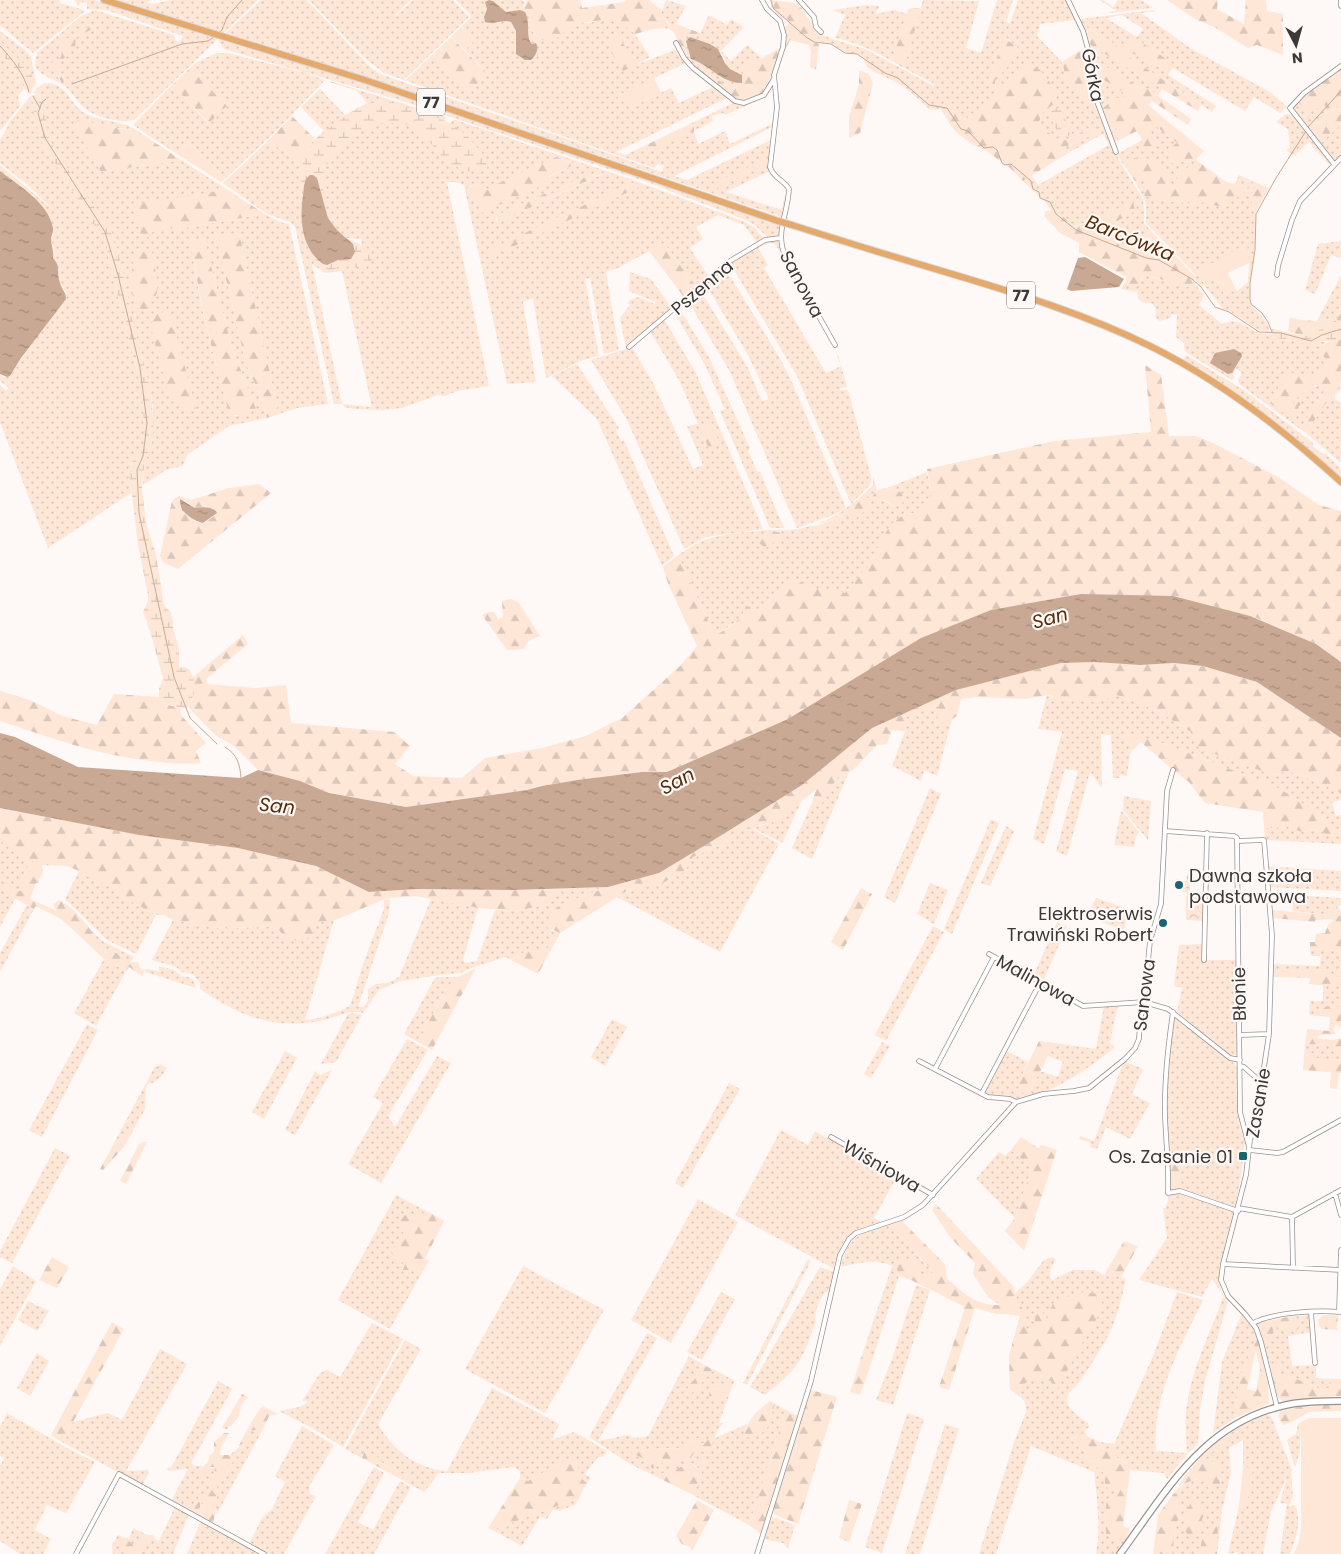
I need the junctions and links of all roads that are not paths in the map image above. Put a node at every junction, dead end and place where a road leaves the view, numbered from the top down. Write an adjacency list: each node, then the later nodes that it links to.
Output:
1 (104, 0): 18 (main road, 77, bridge)
2 (762, 0): 10 (street, Sanowa)
3 (799, 0): 7 (street)
4 (1068, 0): 11 (street, Górka)
5 (1341, 0): 6 (street)
6 (1341, 6)
7 (821, 32)
8 (676, 43): 10 (street, Sanowa)
9 (1341, 66): 13 (street)
10 (774, 79): 14 (street, Sanowa)
11 (1116, 152)
12 (1341, 158): 13 (street)
13 (1334, 164): 15 (street)
14 (780, 238): 16 (street, Sanowa); 17 (street, Pszenna)
15 (1277, 275)
16 (835, 345)
17 (629, 347)
18 (1341, 482)
19 (1173, 770): 20 (street, Sanowa)
20 (1165, 831): 21 (street); 27 (street, Sanowa)
21 (1207, 833): 22 (street); 25 (street)
22 (1237, 839): 29 (street, Zasanie); 30 (street, Błonie)
23 (988, 954): 24 (street, Malinowa)
24 (994, 957): 26 (street, Malinowa); 34 (street)
25 (1204, 960)
26 (1040, 983): 27 (street, Malinowa); 36 (street)
27 (1144, 1002): 28 (street); 37 (street, Sanowa)
28 (1173, 1012): 31 (street); 44 (street)
29 (1269, 1034): 30 (street); 35 (street, Zasanie)
30 (1239, 1035): 31 (street, Błonie)
31 (1240, 1060): 33 (street, Błonie)
32 (919, 1062): 34 (street)
33 (1240, 1066): 35 (street); 40 (street, Błonie)
34 (935, 1069): 36 (street)
35 (1262, 1083): 40 (street, Zasanie)
36 (982, 1093): 37 (street)
37 (1016, 1102): 43 (street)
38 (1341, 1120): 40 (street)
39 (831, 1137): 43 (street, Wiśniowa)
40 (1250, 1150): 44 (street, Zasanie)
41 (1341, 1190): 42 (street)
42 (1335, 1193): 45 (street); 46 (street)
43 (933, 1196): 59 (street)
44 (1238, 1210): 46 (street); 48 (street, Zasanie)
45 (1341, 1215)
46 (1292, 1216): 49 (street)
47 (1341, 1250): 50 (street)
48 (1223, 1264): 49 (street); 53 (street, Zasanie)
49 (1293, 1268): 50 (street)
50 (1341, 1270): 52 (street)
51 (1311, 1312): 52 (street); 53 (street); 54 (street)
52 (1340, 1312)
53 (1253, 1323): 56 (street, Zasanie)
54 (1316, 1363)
55 (1341, 1401): 56 (street)
56 (1278, 1407): 60 (street)
57 (76, 1554): 58 (street)
58 (264, 1554)
59 (757, 1554)
60 (1120, 1554)

